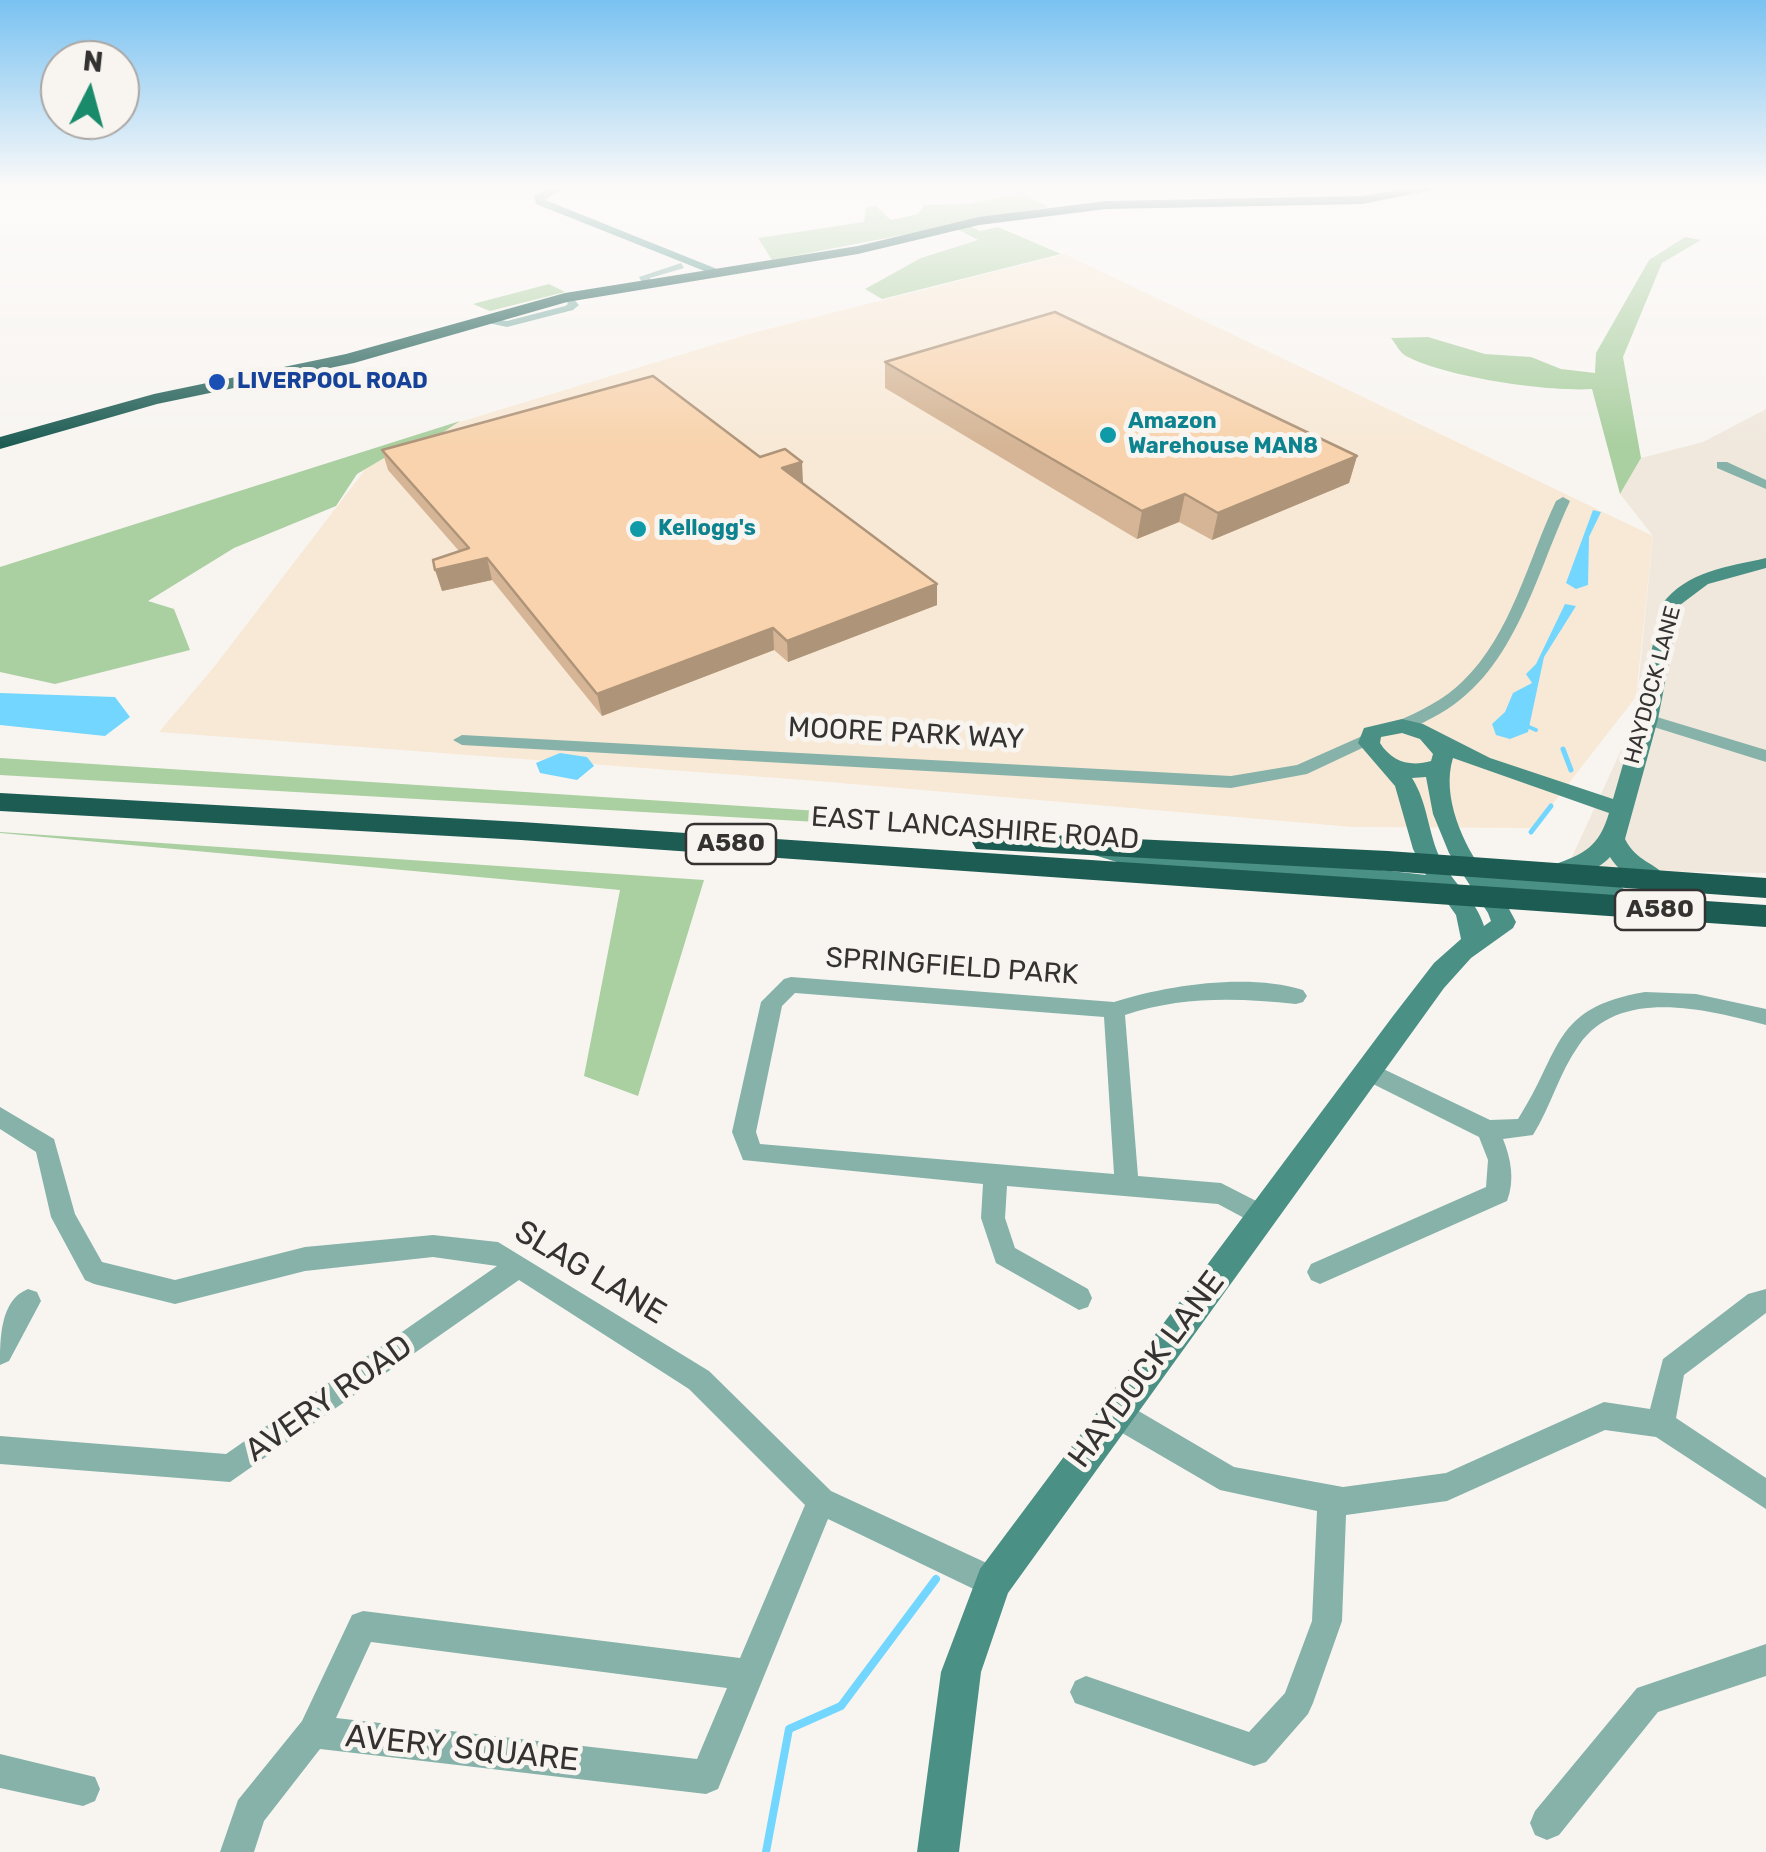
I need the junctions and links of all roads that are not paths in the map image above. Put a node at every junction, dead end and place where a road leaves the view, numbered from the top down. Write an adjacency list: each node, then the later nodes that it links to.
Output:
1 (654, 273): 3 (street)
2 (701, 273): 3 (highway)
3 (647, 282): 4 (highway)
4 (0, 443)
5 (1722, 465): 6 (street)
6 (1766, 485)
7 (1563, 501): 9 (street)
8 (1766, 563): 10 (street, HAYDOCK LANE)
9 (1438, 712): 11 (street); 14 (street)
10 (1646, 719): 16 (street); 20 (street, HAYDOCK LANE)
11 (1402, 726): 12 (street); 14 (street)
12 (1370, 738): 15 (street, MOORE PARK WAY); 17 (street)
13 (462, 740): 15 (street, MOORE PARK WAY)
14 (1438, 751): 17 (street); 20 (street); 26 (street)
15 (1342, 754): 17 (street, MOORE PARK WAY)
16 (1766, 756)
17 (1386, 764): 23 (street)
18 (0, 783): 22 (highway, EAST LANCASHIRE ROAD / A580)
19 (0, 802): 26 (highway, EAST LANCASHIRE ROAD / A580)
20 (1620, 810): 21 (street, HAYDOCK LANE)
21 (1613, 838): 24 (street); 25 (street)
22 (1099, 848): 23 (highway, EAST LANCASHIRE ROAD / A580); 26 (street)
23 (1431, 864): 26 (highway, EAST LANCASHIRE ROAD / A580)
24 (1562, 871): 25 (highway, EAST LANCASHIRE ROAD / A580); 26 (highway, EAST LANCASHIRE ROAD / A580)
25 (1657, 880): 27 (highway, EAST LANCASHIRE ROAD / A580)
26 (1472, 887): 28 (street); 29 (highway, EAST LANCASHIRE ROAD / A580); 30 (street); 30 (street, HAYDOCK LANE)
27 (1766, 888)
28 (1766, 908)
29 (1766, 916)
30 (1474, 942): 34 (street, HAYDOCK LANE)
31 (1296, 996): 32 (street, SPRINGFIELD PARK)
32 (1114, 1010): 37 (street, SPRINGFIELD PARK); 38 (street, SPRINGFIELD PARK)
33 (1766, 1017): 36 (street)
34 (1368, 1071): 36 (street); 39 (street, HAYDOCK LANE)
35 (0, 1117): 40 (street, SLAG LANE)
36 (1488, 1130): 41 (street)
37 (996, 1174): 38 (street, SPRINGFIELD PARK); 42 (street)
38 (1127, 1186): 39 (street, SPRINGFIELD PARK)
39 (1261, 1216): 46 (street, HAYDOCK LANE)
40 (518, 1266): 48 (street, AVERY ROAD); 51 (street, SLAG LANE)
41 (1320, 1272)
42 (1079, 1298)
43 (28, 1301): 45 (street)
44 (1766, 1301): 47 (street)
45 (0, 1352)
46 (1115, 1413): 50 (street); 52 (street, HAYDOCK LANE)
47 (1660, 1424): 49 (street); 50 (street)
48 (0, 1450)
49 (1766, 1495)
50 (1332, 1499): 55 (street)
51 (821, 1501): 52 (street, SLAG LANE); 54 (street, AVERY SQUARE)
52 (992, 1582): 61 (street, HAYDOCK LANE)
53 (1766, 1660): 59 (street)
54 (748, 1676): 56 (street, AVERY SQUARE); 56 (street, AVERY SQUARE)
55 (1086, 1692)
56 (313, 1732): 60 (street)
57 (0, 1771): 58 (street)
58 (83, 1789)
59 (1547, 1823)
60 (237, 1852)
61 (938, 1852)

